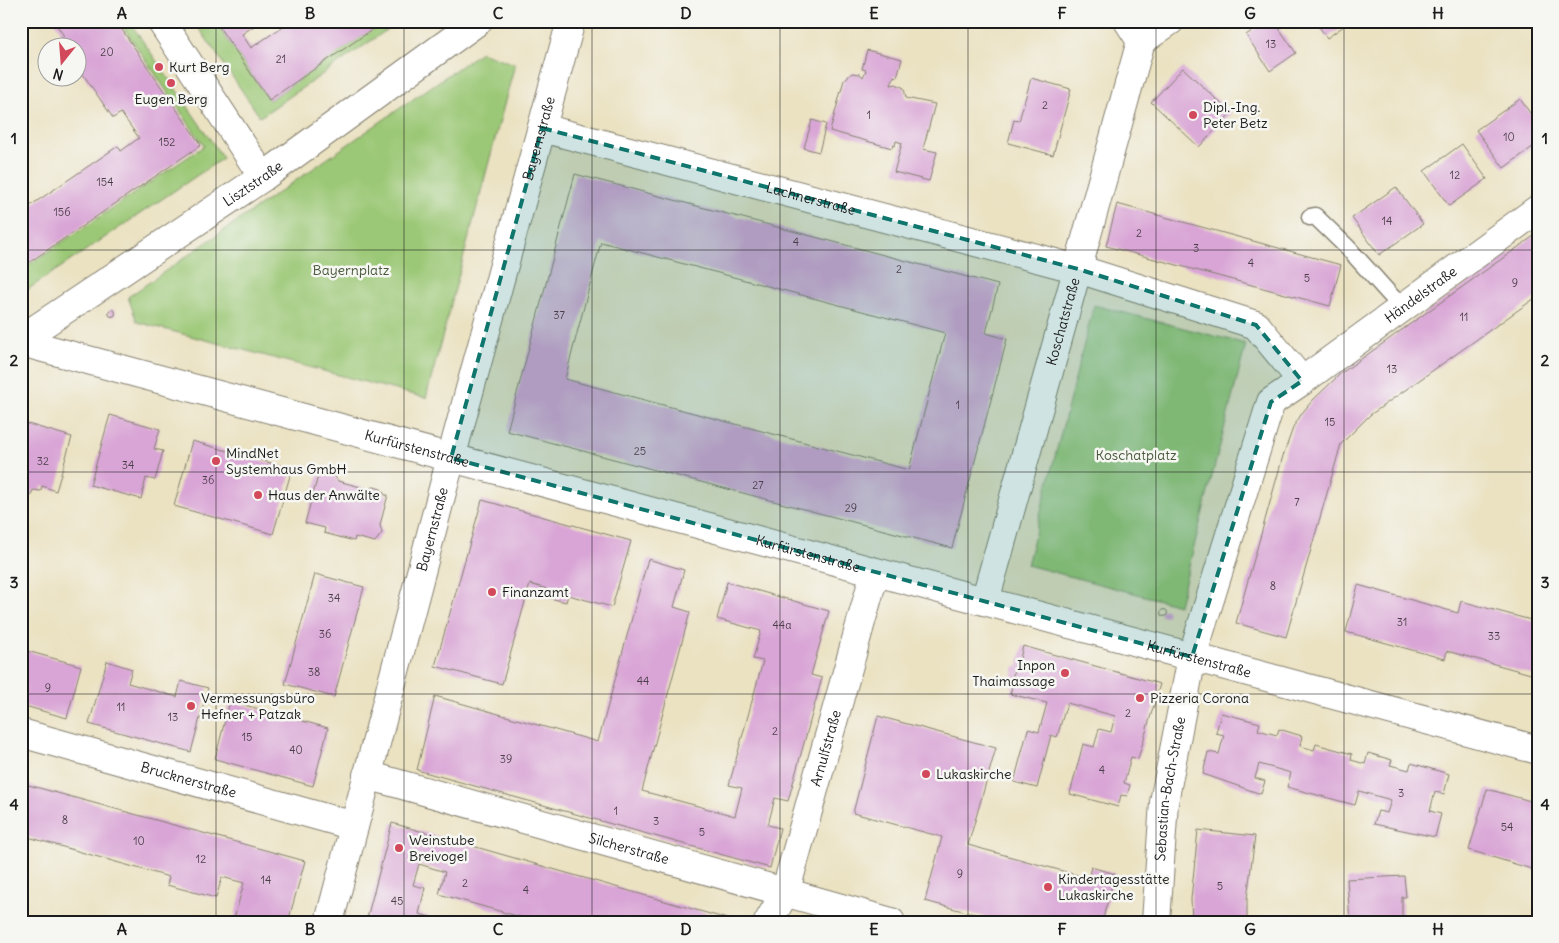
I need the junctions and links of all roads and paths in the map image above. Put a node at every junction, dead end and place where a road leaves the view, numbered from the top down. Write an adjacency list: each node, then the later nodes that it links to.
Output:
1 (160, 21): 7 (street)
2 (478, 21): 7 (street, Lisztstraße)
3 (571, 21): 6 (street, Bayernstraße)
4 (1170, 21): 5 (street)
5 (1135, 31): 10 (street, Koschatstraße)
6 (542, 128): 10 (street, Lachnerstraße); 14 (street, Bayernstraße)
7 (263, 177): 12 (street, Lisztstraße)
8 (1538, 209): 11 (street, Händelstraße)
9 (1310, 217): 11 (lane)
10 (1078, 269): 13 (street); 16 (street, Koschatstraße)
11 (1402, 308): 13 (street, Händelstraße)
12 (21, 340): 14 (street, Kurfürstenstraße)
13 (1302, 381): 17 (street)
14 (451, 458): 15 (street, Kurfürstenstraße); 20 (street, Bayernstraße)
15 (875, 572): 16 (street, Kurfürstenstraße); 22 (street, Arnulfstraße)
16 (985, 602): 17 (street, Kurfürstenstraße)
17 (1192, 657): 19 (street, Kurfürstenstraße); 26 (street, Sebastian-Bach-Straße)
18 (21, 733): 21 (street, Brucknerstraße)
19 (1538, 750)
20 (367, 775): 21 (street, Bayernstraße); 22 (street, Silcherstraße)
21 (354, 826): 23 (street, Bayernstraße)
22 (786, 892): 24 (street, Arnulfstraße); 25 (street, Silcherstraße)
23 (329, 922)
24 (768, 922)
25 (891, 922)
26 (1156, 922)

